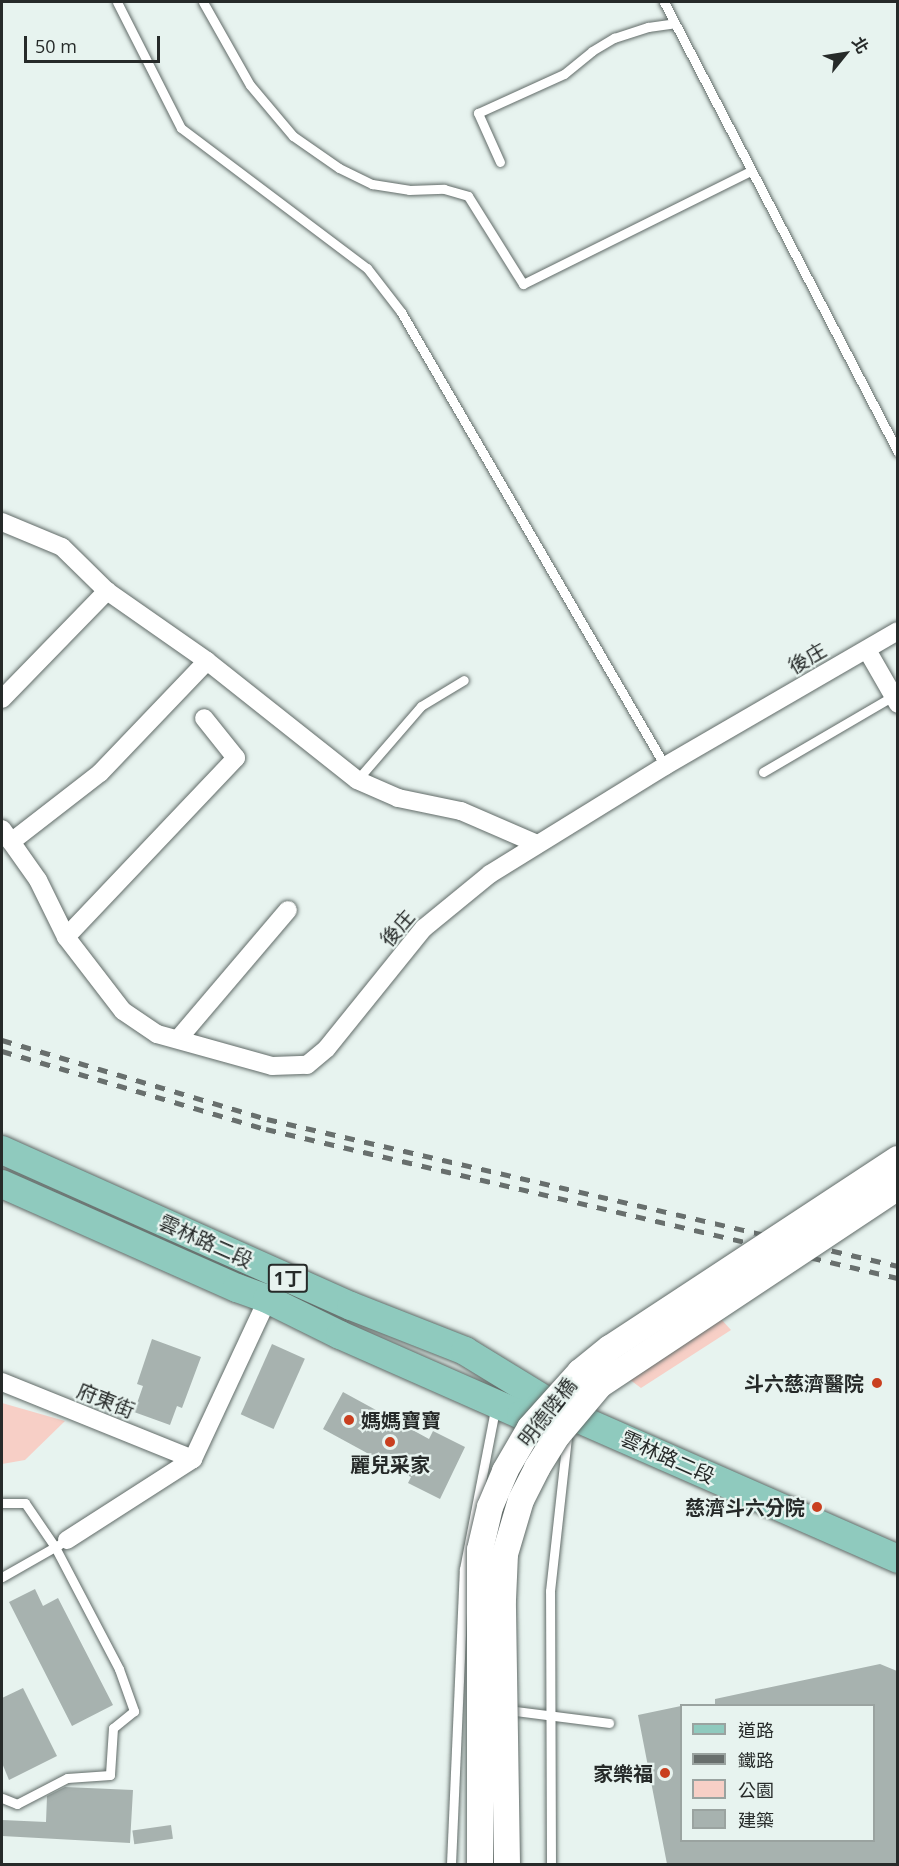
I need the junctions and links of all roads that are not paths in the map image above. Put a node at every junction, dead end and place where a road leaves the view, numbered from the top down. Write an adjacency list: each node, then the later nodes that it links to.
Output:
1 (117, 2): 17 (lane)
2 (203, 2): 6 (lane)
3 (664, 2): 4 (lane)
4 (675, 23): 5 (lane); 6 (lane)
5 (501, 162)
6 (750, 171): 7 (lane)
7 (897, 452)
8 (2, 522): 9 (street)
9 (107, 591): 12 (street); 14 (street)
10 (897, 631): 11 (street, 後庄)
11 (867, 650): 15 (street); 17 (street, 後庄)
12 (207, 661): 19 (street); 20 (street)
13 (464, 680): 19 (lane)
14 (2, 699)
15 (895, 700): 18 (lane)
16 (204, 718): 23 (street)
17 (665, 766): 21 (street, 後庄)
18 (763, 772)
19 (357, 780): 21 (street)
20 (6, 836): 23 (street, 後庄)
21 (537, 844): 24 (street, 後庄)
22 (288, 910): 24 (street)
23 (66, 937): 24 (street, 後庄)
24 (179, 1038)
25 (2, 1150): 29 (main road, 雲林路二段 / 1丁)
26 (897, 1159): 44 (main road, 明德陸橋, bridge)
27 (2, 1184): 30 (main road, 雲林路二段 / 1丁)
28 (897, 1187): 45 (main road, 明德陸橋, bridge)
29 (279, 1274): 30 (street); 33 (main road, 雲林路二段 / 1丁)
30 (267, 1299): 32 (main road, 雲林路二段 / 1丁); 34 (street)
31 (2, 1382): 34 (street, 府東街)
32 (496, 1403): 33 (main road, 雲林路二段 / 1丁); 39 (lane)
33 (570, 1414): 37 (main road, 雲林路二段 / 1丁); 40 (lane)
34 (193, 1459): 36 (street)
35 (2, 1503): 36 (lane)
36 (61, 1543): 38 (lane); 42 (lane)
37 (897, 1559)
38 (2, 1575)
39 (459, 1703): 40 (lane); 43 (lane)
40 (551, 1717): 41 (lane); 46 (lane)
41 (609, 1723)
42 (2, 1798)
43 (452, 1864)
44 (480, 1864)
45 (507, 1864)
46 (551, 1864)

